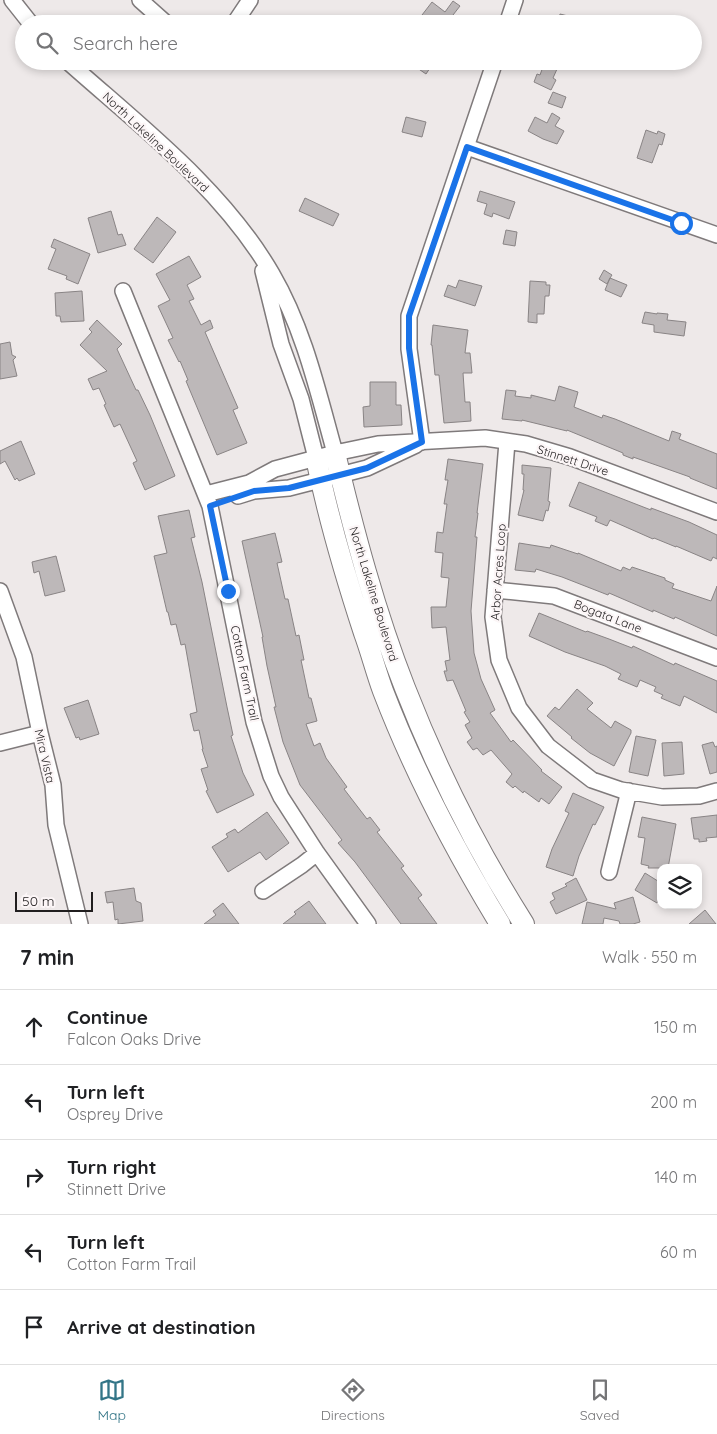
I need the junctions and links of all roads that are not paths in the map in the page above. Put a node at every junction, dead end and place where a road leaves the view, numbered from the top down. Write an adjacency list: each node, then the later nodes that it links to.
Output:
1 (12, 0): 5 (street)
2 (140, 0): 6 (street)
3 (250, 0): 7 (street)
4 (515, 0): 8 (street)
5 (24, 15)
6 (157, 15)
7 (240, 15)
8 (510, 15)
9 (77, 70): 13 (street, North Lakeline Boulevard)
10 (492, 70): 11 (street)
11 (467, 147): 12 (street); 15 (street)
12 (717, 235)
13 (258, 252): 17 (street, North Lakeline Boulevard); 17 (street, North Lakeline Boulevard)
14 (123, 291): 20 (street, Cotton Farm Trail)
15 (422, 442): 16 (street, Stinnett Drive); 17 (street, Stinnett Drive); 18 (street, Stinnett Drive)
16 (507, 442): 21 (street, Stinnett Drive); 22 (street, Arbor Acres Loop)
17 (325, 455): 18 (main road, North Lakeline Boulevard); 19 (main road, North Lakeline Boulevard); 20 (street, Stinnett Drive)
18 (340, 475): 19 (street, Stinnett Drive); 35 (main road, North Lakeline Boulevard)
19 (321, 481): 20 (street, Stinnett Drive); 34 (main road, North Lakeline Boulevard)
20 (208, 500): 29 (street, Cotton Farm Trail)
21 (717, 512)
22 (495, 590): 24 (street, Bogata Lane); 27 (street, Arbor Acres Loop)
23 (0, 591): 25 (street, Mira Vista)
24 (717, 658)
25 (40, 733): 26 (street); 32 (street, Mira Vista)
26 (0, 743)
27 (629, 791): 28 (street, Arbor Acres Loop); 30 (street)
28 (717, 791)
29 (317, 853): 31 (street); 33 (street, Cotton Farm Trail)
30 (609, 872)
31 (263, 891)
32 (80, 924)
33 (368, 924)
34 (500, 924)
35 (524, 924)

